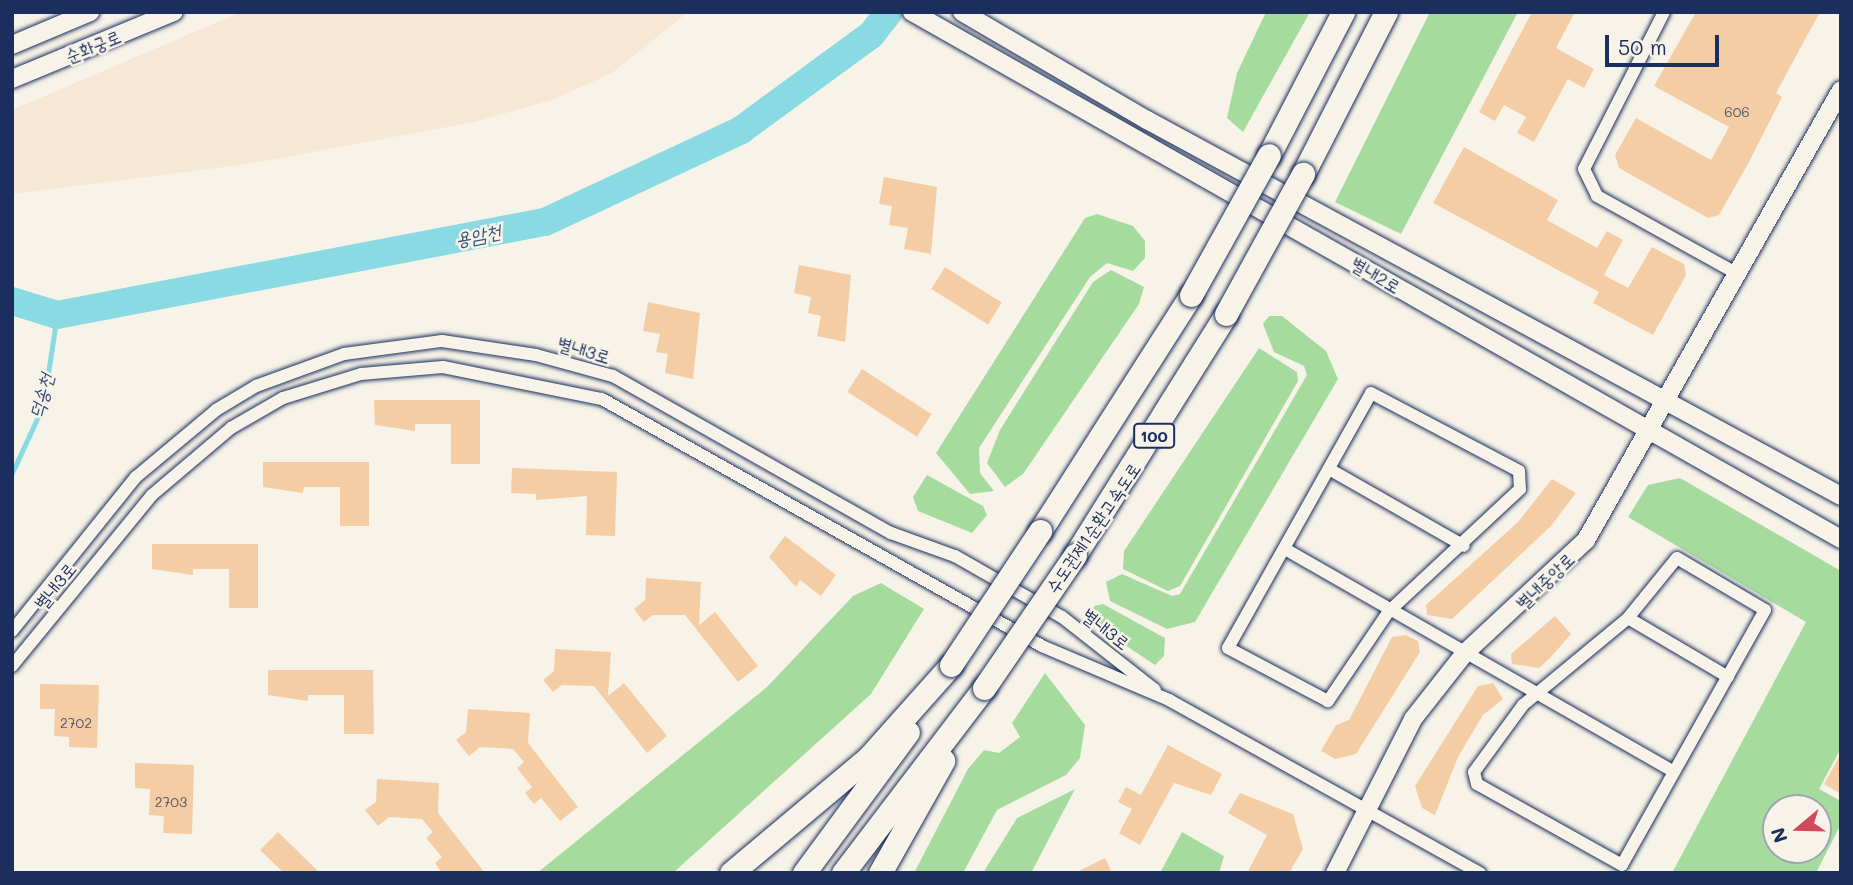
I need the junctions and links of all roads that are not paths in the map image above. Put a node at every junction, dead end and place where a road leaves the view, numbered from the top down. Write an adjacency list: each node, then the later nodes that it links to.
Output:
1 (90, 12): 8 (street, 순화궁로)
2 (174, 12): 9 (street, 순화궁로)
3 (912, 12): 13 (street, 별내2로)
4 (962, 12): 12 (street, 별내2로)
5 (1343, 12): 23 (highway, 100, bridge)
6 (1386, 12): 26 (highway, 수도권제1순환고속도로 / 100, bridge)
7 (1664, 12): 11 (street)
8 (12, 44)
9 (12, 79)
10 (1841, 90): 11 (street, 별내중앙로)
11 (1738, 274): 12 (street, 별내중앙로)
12 (1668, 403): 13 (street, 별내중앙로); 15 (street, 별내2로)
13 (1648, 434): 16 (street, 별내2로); 22 (street, 별내중앙로)
14 (1329, 469): 17 (street); 17 (street); 18 (street)
15 (1841, 496)
16 (1841, 539)
17 (1464, 546): 19 (street)
18 (1284, 549): 19 (street); 19 (street)
19 (1389, 611): 22 (street)
20 (1628, 618): 25 (street); 25 (street); 27 (street)
21 (12, 631): 28 (street, 별내3로)
22 (1465, 653): 27 (street); 30 (street, 별내중앙로)
23 (951, 665): 31 (highway); 32 (highway, 100)
24 (12, 666): 28 (street, 별내3로)
25 (1728, 677): 29 (street)
26 (984, 688): 33 (highway, 수도권제1순환고속도로 / 100); 34 (highway)
27 (1537, 692): 29 (street); 29 (street)
28 (1169, 701): 30 (street, 별내3로)
29 (1674, 772)
30 (1366, 808): 35 (street, 별내중앙로); 36 (street, 별내3로)
31 (731, 873)
32 (804, 873)
33 (843, 873)
34 (880, 873)
35 (1335, 873)
36 (1480, 873)

